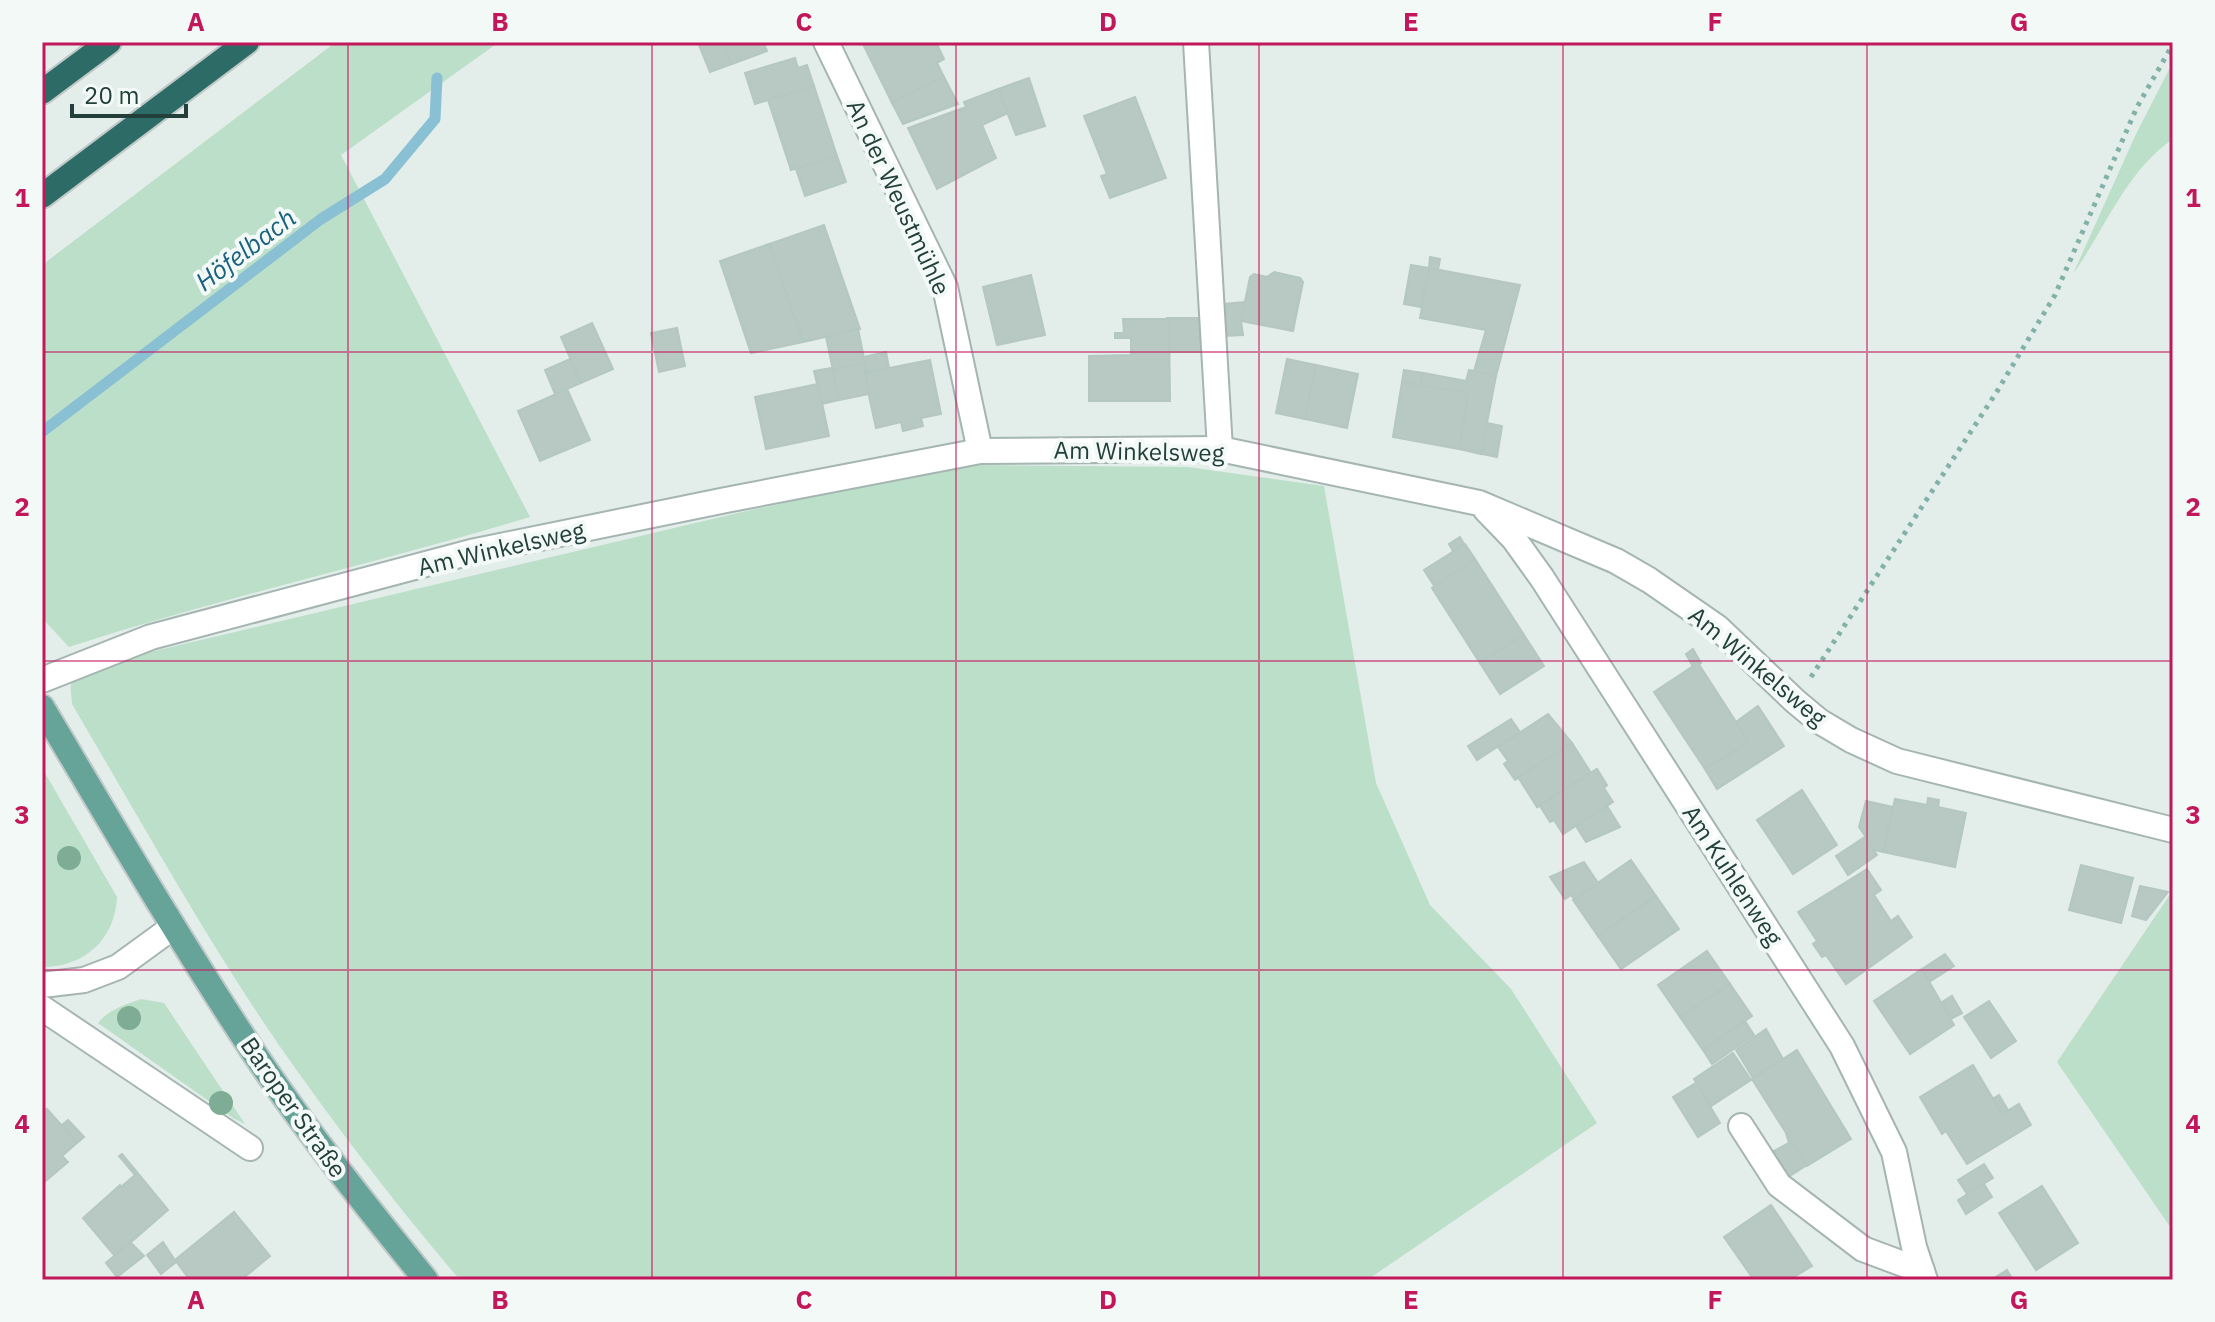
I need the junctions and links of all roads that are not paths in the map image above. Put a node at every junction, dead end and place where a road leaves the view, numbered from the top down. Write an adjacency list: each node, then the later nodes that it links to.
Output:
1 (109, 42): 5 (highway)
2 (247, 42): 6 (highway)
3 (826, 42): 8 (street, An der Weustmühle)
4 (1196, 42): 7 (street)
5 (42, 92)
6 (42, 196)
7 (1220, 449): 8 (street, Am Winkelsweg); 9 (street, Am Winkelsweg)
8 (980, 451): 10 (street, Am Winkelsweg)
9 (1479, 503): 12 (street, Am Winkelsweg); 18 (street, Am Kuhlenweg)
10 (42, 680)
11 (42, 707): 13 (main road, Baroper Straße)
12 (2173, 830)
13 (173, 927): 14 (street); 19 (main road, Baroper Straße)
14 (42, 985)
15 (42, 1008): 17 (street)
16 (1741, 1126): 18 (street)
17 (250, 1148)
18 (1923, 1275)
19 (426, 1280)

